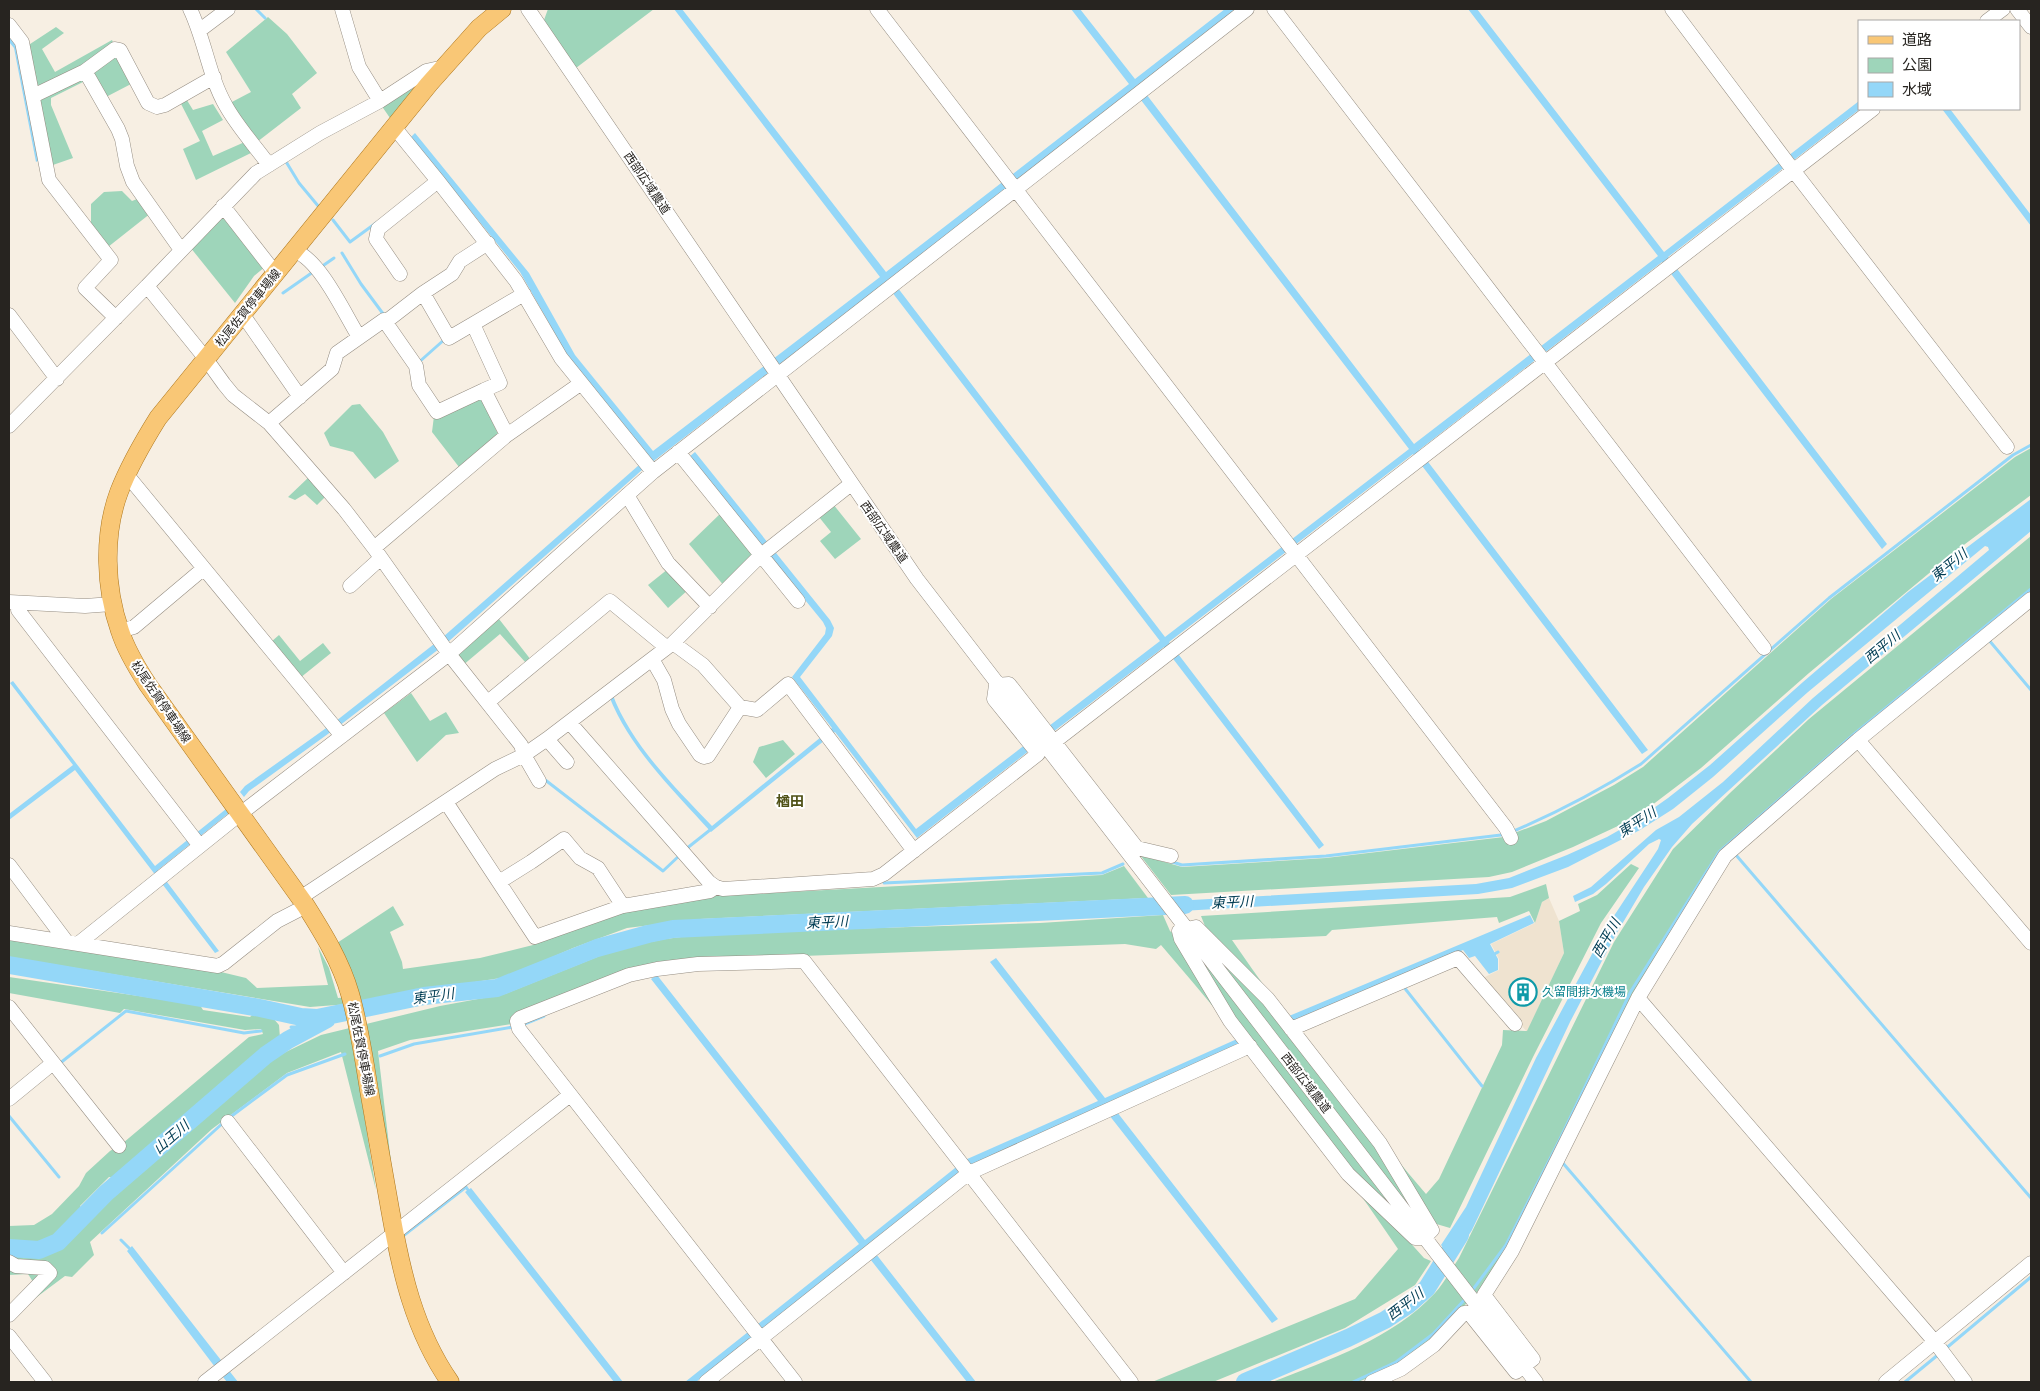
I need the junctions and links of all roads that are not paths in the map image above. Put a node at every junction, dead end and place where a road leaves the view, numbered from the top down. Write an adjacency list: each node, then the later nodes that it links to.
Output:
1 (190, 9): 15 (street)
2 (228, 9): 15 (street)
3 (342, 9): 20 (street)
4 (502, 9): 16 (main road, 松尾佐賀停車場線)
5 (528, 9): 44 (street, 西部広域農道)
6 (877, 9): 26 (street)
7 (1247, 9): 26 (street)
8 (1274, 9): 42 (street)
9 (1672, 9): 23 (street)
10 (2003, 9): 12 (street)
11 (2017, 9): 14 (street)
12 (1988, 20)
13 (9, 25): 19 (street)
14 (2031, 27)
15 (200, 30): 18 (street)
16 (444, 67): 20 (street); 22 (main road, 松尾佐賀停車場線)
17 (85, 71): 18 (street); 19 (street); 29 (street)
18 (214, 77): 24 (street)
19 (33, 96): 38 (street)
20 (380, 101): 24 (street)
21 (1871, 110): 23 (street)
22 (394, 127): 25 (street); 30 (main road, 松尾佐賀停車場線)
23 (1789, 164): 42 (street); 52 (street)
24 (268, 165): 27 (street)
25 (438, 181): 28 (street); 32 (street)
26 (1015, 189): 44 (street); 58 (street)
27 (223, 206): 29 (street); 31 (street)
28 (488, 243): 34 (street); 35 (street)
29 (181, 250): 33 (street)
30 (295, 251): 31 (main road, 松尾佐賀停車場線); 41 (street)
31 (276, 274): 36 (main road, 松尾佐賀停車場線)
32 (400, 274)
33 (146, 286): 38 (street); 43 (street)
34 (423, 293): 39 (street); 40 (street)
35 (524, 294): 40 (street); 46 (street)
36 (242, 315): 43 (main road, 松尾佐賀停車場線); 48 (street)
37 (9, 316): 45 (street)
38 (116, 318): 45 (street)
39 (386, 320): 41 (street); 47 (street)
40 (473, 324): 47 (street)
41 (359, 337): 48 (street)
42 (1540, 356): 58 (street); 71 (street)
43 (206, 359): 49 (street); 55 (main road, 松尾佐賀停車場線)
44 (777, 374): 53 (street); 56 (street, 西部広域農道)
45 (57, 379): 50 (street)
46 (580, 384): 51 (street); 54 (street)
47 (484, 390): 51 (street)
48 (300, 397): 49 (street)
49 (269, 423): 60 (street)
50 (9, 426)
51 (507, 435): 60 (street)
52 (2007, 447)
53 (678, 452): 54 (street); 59 (street)
54 (648, 466): 57 (street)
55 (127, 475): 61 (street); 66 (main road, 松尾佐賀停車場線)
56 (851, 484): 59 (street); 73 (street, 西部広域農道)
57 (627, 495): 67 (street); 70 (street)
58 (1290, 549): 80 (street); 87 (street)
59 (765, 552): 64 (street); 67 (street)
60 (378, 553): 62 (street); 70 (street)
61 (203, 568): 68 (street); 77 (street)
62 (350, 586)
63 (2031, 599): 79 (street)
64 (798, 601)
65 (13, 602): 66 (street); 88 (street)
66 (112, 604): 68 (main road, 松尾佐賀停車場線)
67 (710, 607): 69 (street)
68 (119, 631): 86 (main road, 松尾佐賀停車場線)
69 (670, 645): 72 (street); 74 (street); 75 (street)
70 (444, 646): 74 (street); 77 (street)
71 (1764, 648)
72 (652, 659): 75 (street); 76 (street)
73 (996, 685): 80 (street); 81 (street); 97 (street, 西部広域農道)
74 (488, 702): 82 (street)
75 (740, 707): 89 (street)
76 (570, 723): 78 (street); 94 (street)
77 (337, 730): 86 (street)
78 (548, 739): 82 (street); 83 (street)
79 (1858, 740): 100 (street); 101 (street)
80 (1054, 742): 90 (street)
81 (1038, 754): 89 (street); 91 (street)
82 (524, 755): 84 (street); 85 (street)
83 (566, 762)
84 (539, 782)
85 (446, 802): 93 (street); 95 (street)
86 (240, 814): 88 (street); 95 (main road, 松尾佐賀停車場線)
87 (1511, 838)
88 (196, 841): 99 (street)
89 (914, 851): 94 (street)
90 (1172, 856)
91 (1120, 860)
92 (9, 865): 99 (street)
93 (499, 882): 96 (street); 96 (street)
94 (716, 888): 96 (street)
95 (303, 902): 99 (street); 112 (main road, 松尾佐賀停車場線)
96 (623, 906)
97 (1186, 929): 104 (street); 105 (street); 113 (street, 西部広域農道)
98 (9, 933): 99 (street)
99 (72, 942)
100 (2031, 943)
101 (1638, 998): 120 (street); 121 (street)
102 (9, 1007): 106 (street)
103 (1516, 1024): 104 (street)
104 (1291, 1029): 113 (street)
105 (1250, 1046): 111 (street); 113 (street)
106 (53, 1063): 108 (street); 110 (street)
107 (570, 1095): 111 (street); 112 (street); 119 (street)
108 (9, 1099)
109 (228, 1122): 116 (street)
110 (119, 1146)
111 (969, 1173): 119 (street); 127 (street)
112 (394, 1233): 116 (street); 124 (main road, 松尾佐賀停車場線)
113 (1424, 1238): 121 (street, 西部広域農道)
114 (9, 1262): 117 (street)
115 (2031, 1263): 120 (street)
116 (344, 1273): 123 (street)
117 (9, 1315)
118 (9, 1336): 122 (street)
119 (761, 1338): 125 (street); 126 (street)
120 (1935, 1342): 130 (street); 131 (street)
121 (1524, 1366): 128 (street); 129 (street)
122 (44, 1382)
123 (205, 1382)
124 (450, 1382)
125 (706, 1382)
126 (796, 1382)
127 (1131, 1382)
128 (1372, 1382)
129 (1536, 1382)
130 (1886, 1382)
131 (1965, 1382)

